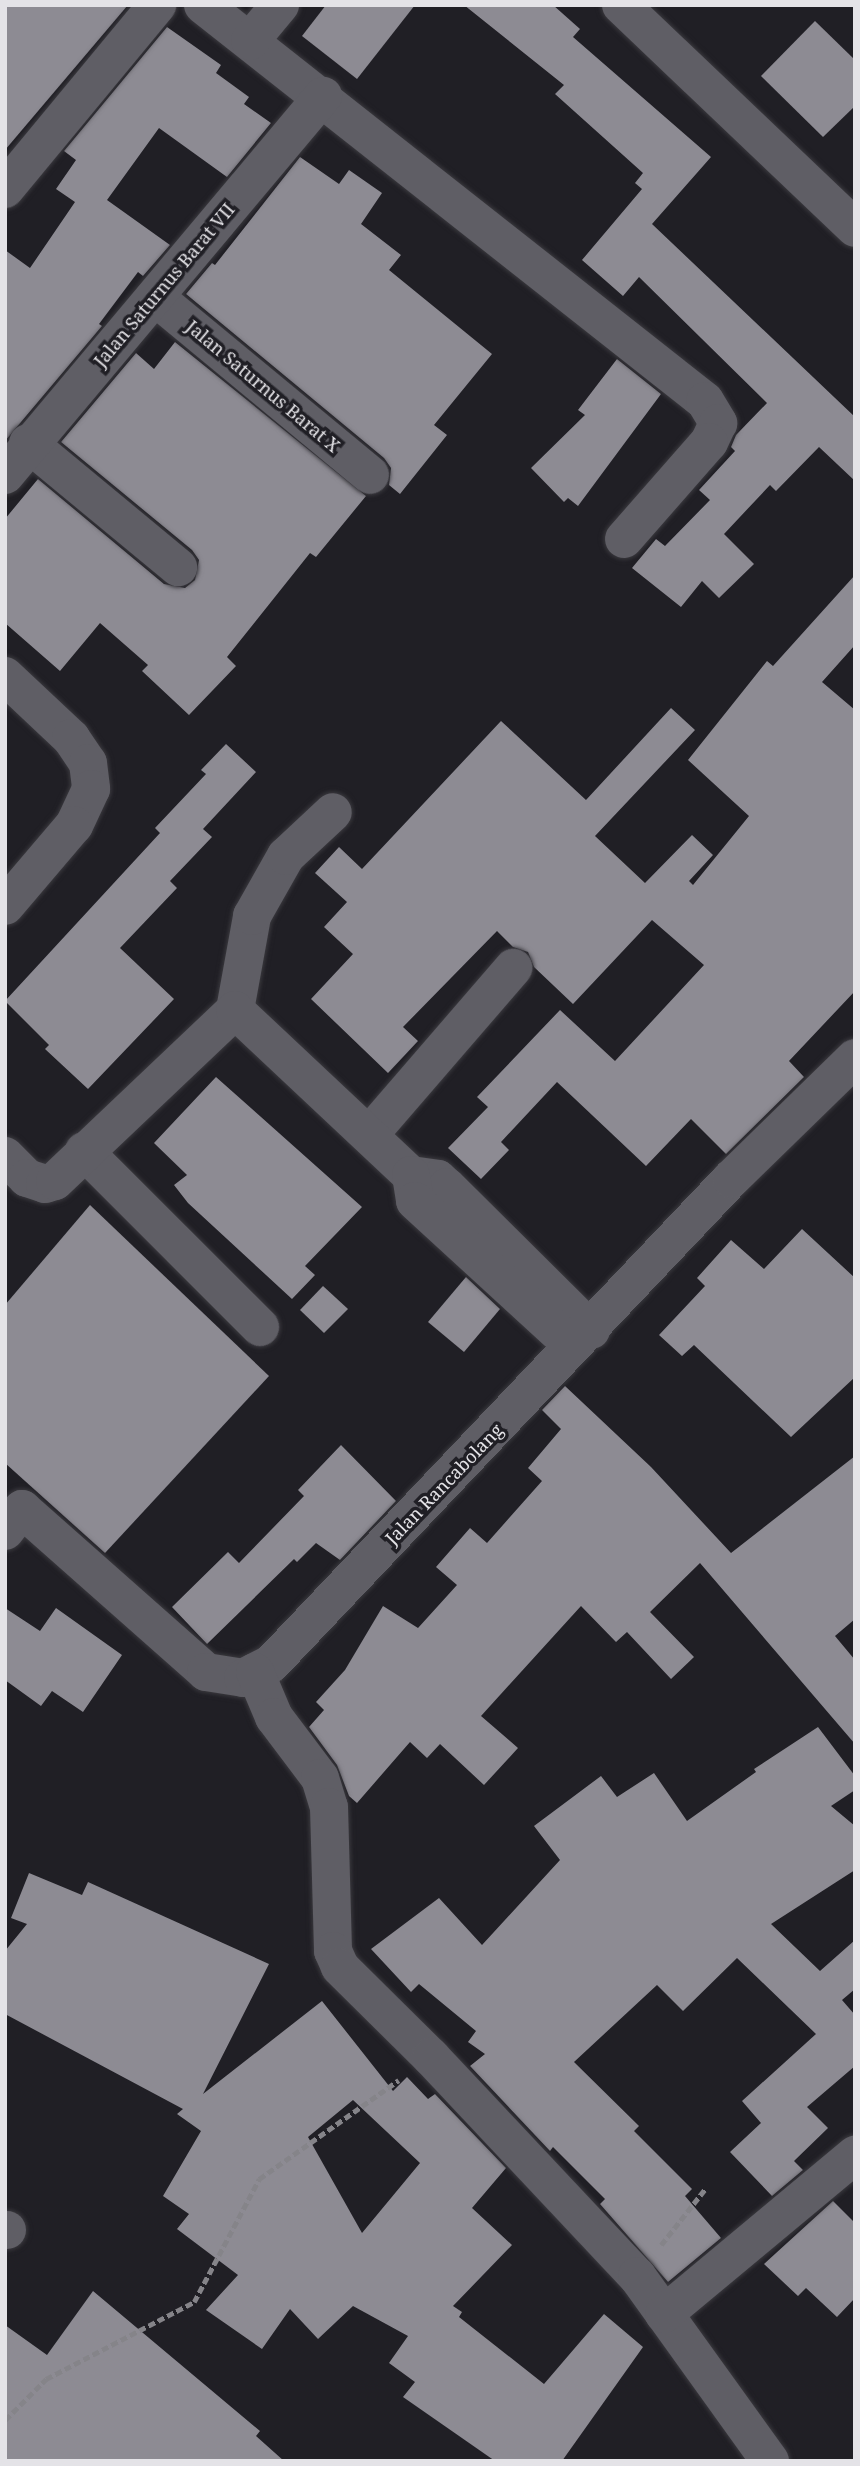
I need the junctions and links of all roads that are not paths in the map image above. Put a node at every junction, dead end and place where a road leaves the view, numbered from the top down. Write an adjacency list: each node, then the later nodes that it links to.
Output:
1 (157, 5): 7 (street)
2 (203, 5): 5 (street)
3 (280, 5): 5 (street)
4 (621, 5): 8 (street)
5 (250, 41): 6 (street)
6 (323, 96): 9 (street, Jalan Saturnus Barat VII); 13 (street)
7 (5, 189)
8 (855, 228)
9 (155, 297): 10 (street, Jalan Saturnus Barat VII); 12 (street, Jalan Saturnus Barat X)
10 (28, 443): 11 (street, Jalan Saturnus Barat VII); 14 (street)
11 (5, 475)
12 (370, 475)
13 (624, 539)
14 (178, 567)
15 (5, 676): 17 (street)
16 (333, 812): 19 (street)
17 (5, 906)
18 (513, 968): 21 (street)
19 (235, 1010): 21 (street); 22 (street)
20 (855, 1058): 25 (street, Jalan Rancabolang)
21 (369, 1135): 25 (street)
22 (84, 1152): 23 (street); 24 (street)
23 (5, 1156)
24 (260, 1327)
25 (582, 1339): 27 (street, Jalan Rancabolang)
26 (11, 1512): 27 (street)
27 (254, 1672): 29 (street)
28 (855, 2155): 29 (street)
29 (664, 2314): 30 (street)
30 (757, 2456)

